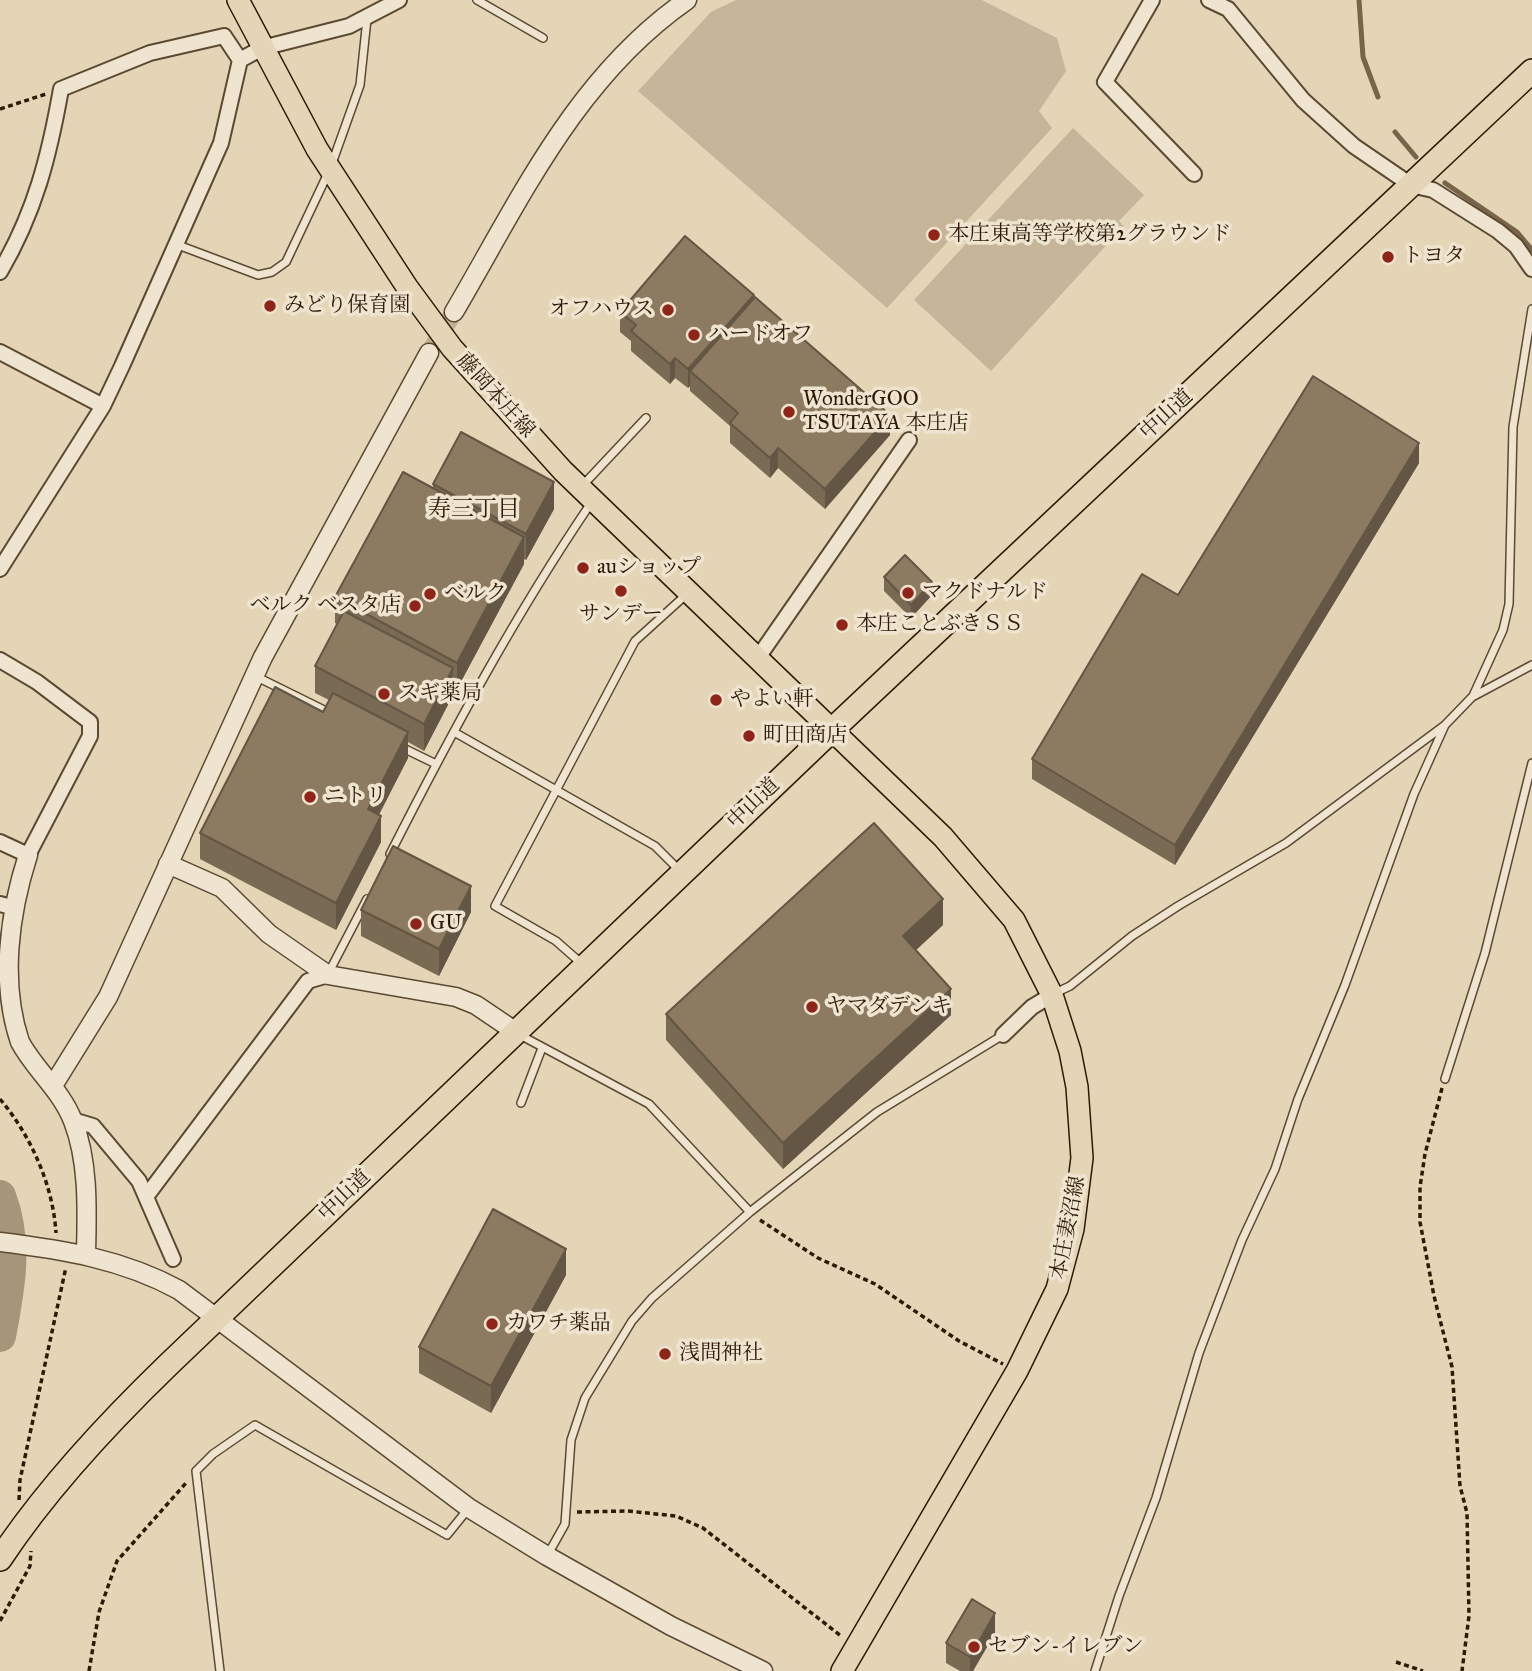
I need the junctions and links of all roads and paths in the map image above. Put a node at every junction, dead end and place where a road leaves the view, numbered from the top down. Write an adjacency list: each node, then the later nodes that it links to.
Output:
1 (238, 0): 9 (main road, 藤岡本庄線)
2 (399, 0): 7 (street)
3 (477, 0): 8 (lane)
4 (687, 0): 21 (street)
5 (1152, 0): 15 (street)
6 (1209, 0): 16 (street)
7 (367, 19): 9 (street); 14 (lane)
8 (543, 38)
9 (262, 48): 10 (street); 14 (main road, 藤岡本庄線)
10 (240, 60): 12 (street); 17 (street)
11 (1532, 71): 16 (highway, 中山道)
12 (61, 89): 13 (path); 19 (street)
13 (0, 109)
14 (330, 169): 17 (lane); 27 (main road, 藤岡本庄線)
15 (1194, 174)
16 (1411, 185): 18 (street); 37 (highway, 中山道)
17 (178, 245): 24 (street)
18 (1532, 268)
19 (0, 272)
20 (1532, 309): 34 (lane)
21 (454, 312)
22 (0, 352): 24 (street)
23 (429, 353): 33 (street)
24 (103, 406): 28 (street)
25 (646, 418): 27 (lane)
26 (909, 440): 30 (street)
27 (587, 494): 29 (main road, 藤岡本庄線); 38 (lane)
28 (0, 569)
29 (688, 593): 30 (main road, 藤岡本庄線); 42 (lane)
30 (757, 659): 37 (main road, 藤岡本庄線)
31 (0, 660): 44 (street)
32 (1532, 665): 34 (lane)
33 (254, 675): 35 (lane); 45 (street)
34 (1473, 696): 36 (lane)
35 (337, 716)
36 (1445, 725): 52 (lane); 80 (lane)
37 (832, 730): 47 (highway, 中山道); 52 (main road, 本庄妻沼線)
38 (454, 732): 41 (lane); 42 (lane)
39 (397, 745): 41 (lane)
40 (1532, 763): 56 (lane)
41 (436, 764): 46 (lane)
42 (557, 788): 47 (lane); 50 (lane)
43 (0, 842): 44 (street)
44 (28, 855): 49 (street)
45 (168, 864): 51 (street); 57 (street)
46 (384, 866)
47 (683, 873): 50 (highway, 中山道)
48 (371, 890): 51 (lane)
49 (5, 906): 57 (street)
50 (585, 967): 53 (highway, 中山道)
51 (328, 975): 53 (street); 61 (street)
52 (1052, 995): 54 (street); 67 (main road, 本庄妻沼線)
53 (516, 1032): 55 (lane); 66 (highway, 中山道)
54 (1003, 1035): 62 (lane)
55 (542, 1048): 59 (lane); 62 (lane)
56 (1445, 1079): 82 (path)
57 (54, 1084): 60 (street)
58 (0, 1099): 64 (path)
59 (521, 1103)
60 (73, 1119): 61 (street); 64 (street)
61 (148, 1194): 65 (street)
62 (750, 1212): 67 (path); 70 (lane)
63 (0, 1242): 64 (street)
64 (70, 1251): 66 (street); 71 (path)
65 (173, 1259)
66 (217, 1318): 69 (street); 71 (highway, 中山道)
67 (1017, 1371): 74 (main road, 本庄妻沼線)
68 (196, 1471): 69 (lane); 76 (path); 77 (lane)
69 (469, 1508): 72 (street)
70 (565, 1512): 72 (lane); 74 (path)
71 (12, 1542): 73 (path)
72 (547, 1556): 78 (street)
73 (0, 1621)
74 (855, 1644): 79 (main road, 本庄妻沼線)
75 (1396, 1662): 81 (path)
76 (89, 1671)
77 (220, 1671)
78 (763, 1671)
79 (842, 1671)
80 (1095, 1671)
81 (1423, 1671)
82 (1462, 1671)

